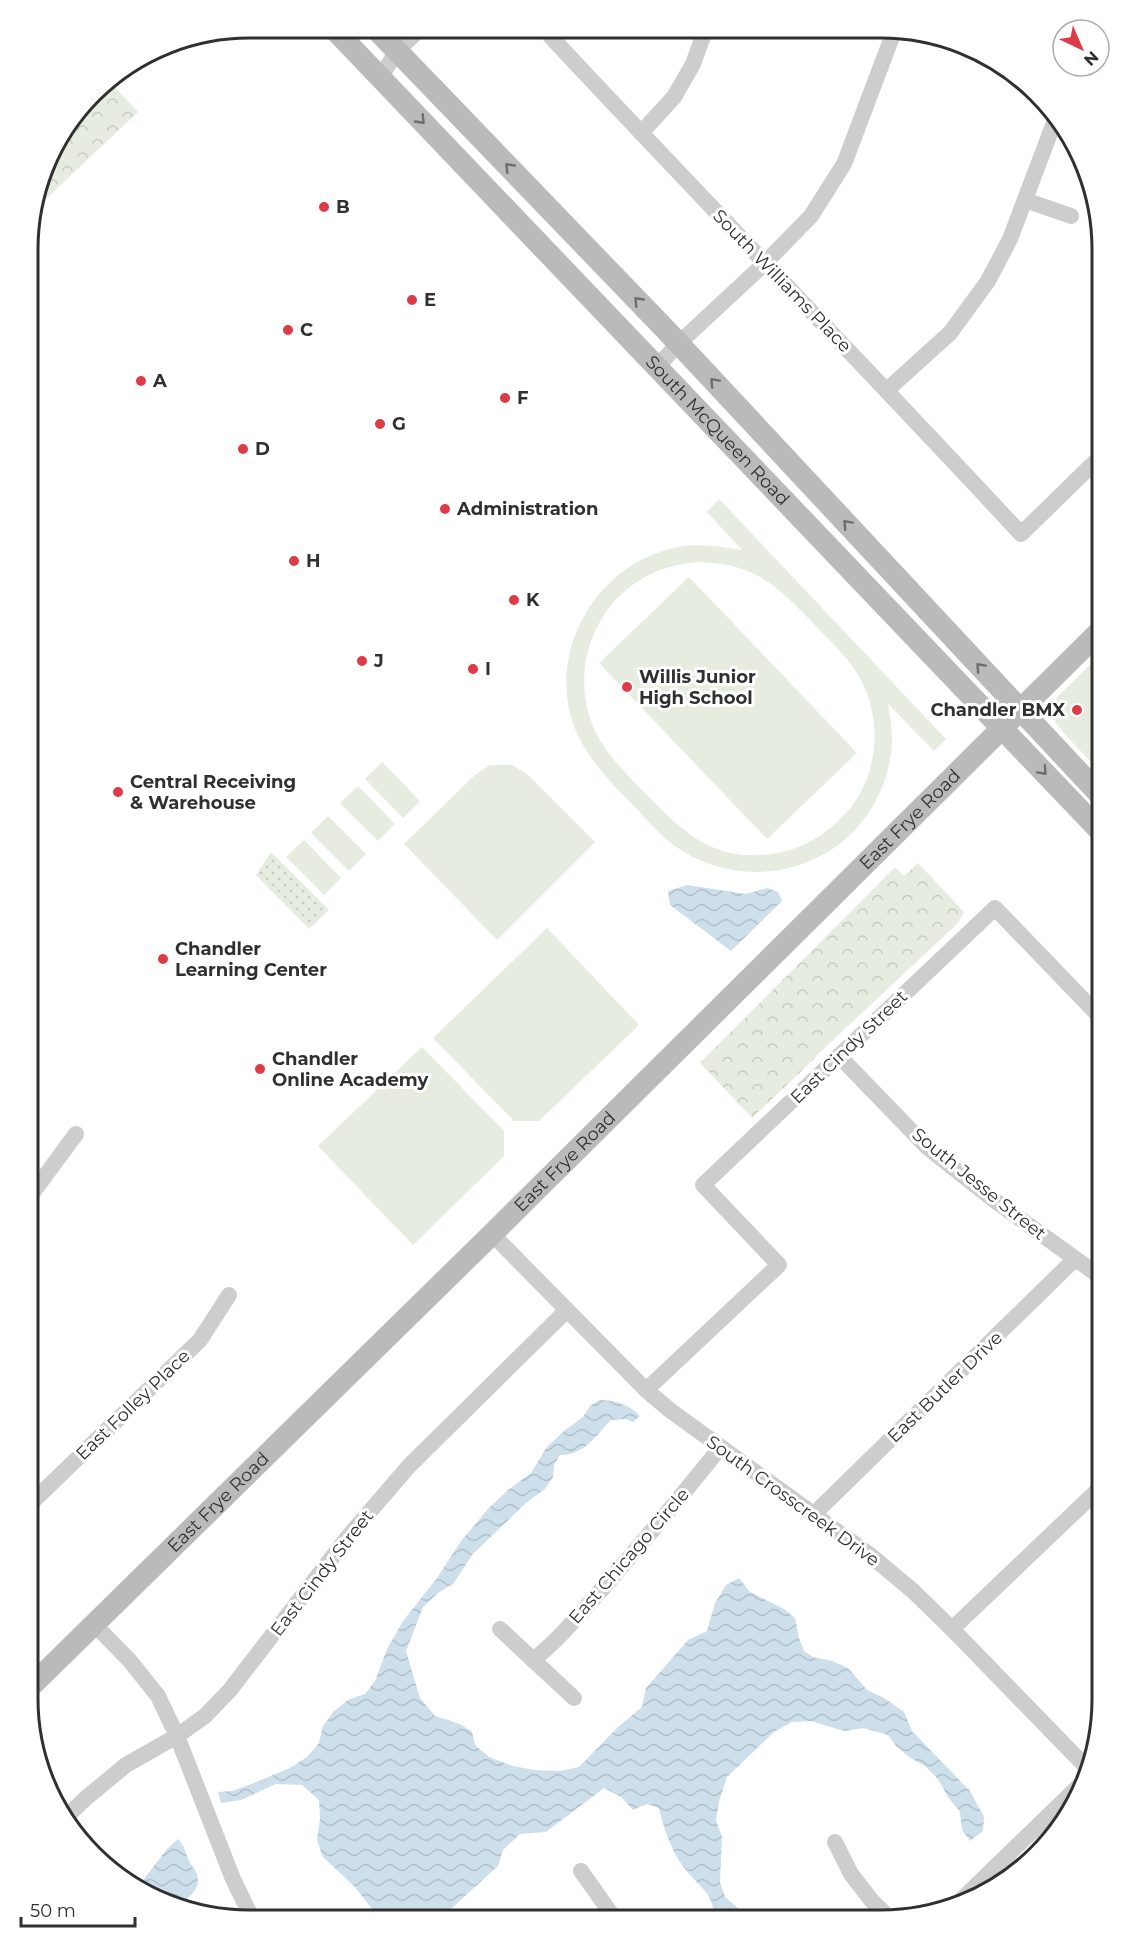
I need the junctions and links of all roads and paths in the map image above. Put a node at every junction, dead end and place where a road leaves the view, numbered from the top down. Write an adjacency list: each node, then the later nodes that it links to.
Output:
1 (343, 38): 8 (main road, South McQueen Road)
2 (385, 38): 7 (main road, South McQueen Road)
3 (410, 38): 7 (street)
4 (551, 38): 10 (street, South Williams Place)
5 (702, 38): 10 (street)
6 (892, 38): 13 (street)
7 (397, 51): 8 (street); 14 (main road, South McQueen Road, one-way to 7)
8 (381, 78): 15 (main road, South McQueen Road, one-way to 15)
9 (1053, 126): 11 (street)
10 (640, 133): 13 (street, South Williams Place)
11 (1025, 200): 12 (street); 16 (street)
12 (1071, 216)
13 (764, 264): 14 (street); 16 (street, South Williams Place)
14 (678, 344): 15 (street); 19 (main road, South McQueen Road, one-way to 14)
15 (656, 368): 20 (main road, South McQueen Road)
16 (887, 390): 17 (street, South Williams Place)
17 (1092, 465)
18 (1092, 640): 19 (main road, East Frye Road)
19 (1020, 709): 20 (main road, East Frye Road); 21 (main road, South McQueen Road)
20 (1002, 729): 22 (main road, South McQueen Road, one-way to 22); 27 (main road, East Frye Road)
21 (1092, 786)
22 (1092, 822)
23 (1091, 1008): 24 (street, East Cindy Street)
24 (839, 1056): 28 (street, South Jesse Street); 32 (street, East Cindy Street)
25 (76, 1134): 26 (street)
26 (38, 1185)
27 (492, 1234): 31 (street, South Crosscreek Drive); 37 (main road, East Frye Road)
28 (1076, 1259): 29 (street, South Jesse Street); 36 (street, East Butler Drive)
29 (1091, 1270)
30 (229, 1295): 34 (street, East Folley Place)
31 (567, 1310): 32 (street, South Crosscreek Drive); 43 (street, East Cindy Street)
32 (646, 1390): 33 (street, South Crosscreek Drive)
33 (720, 1448): 36 (street, South Crosscreek Drive); 40 (street, East Chicago Circle)
34 (38, 1496)
35 (1091, 1496): 39 (street)
36 (814, 1514): 39 (street, South Crosscreek Drive)
37 (94, 1624): 41 (main road, East Frye Road); 43 (street)
38 (500, 1629): 40 (street)
39 (952, 1629): 44 (street, South Crosscreek Drive)
40 (533, 1660): 42 (street)
41 (38, 1674)
42 (574, 1698)
43 (177, 1736): 46 (street, East Cindy Street); 50 (street)
44 (1081, 1762)
45 (1067, 1798): 49 (street)
46 (71, 1812)
47 (835, 1842): 52 (street)
48 (581, 1871): 51 (street)
49 (973, 1888)
50 (248, 1910)
51 (604, 1910)
52 (881, 1910)

